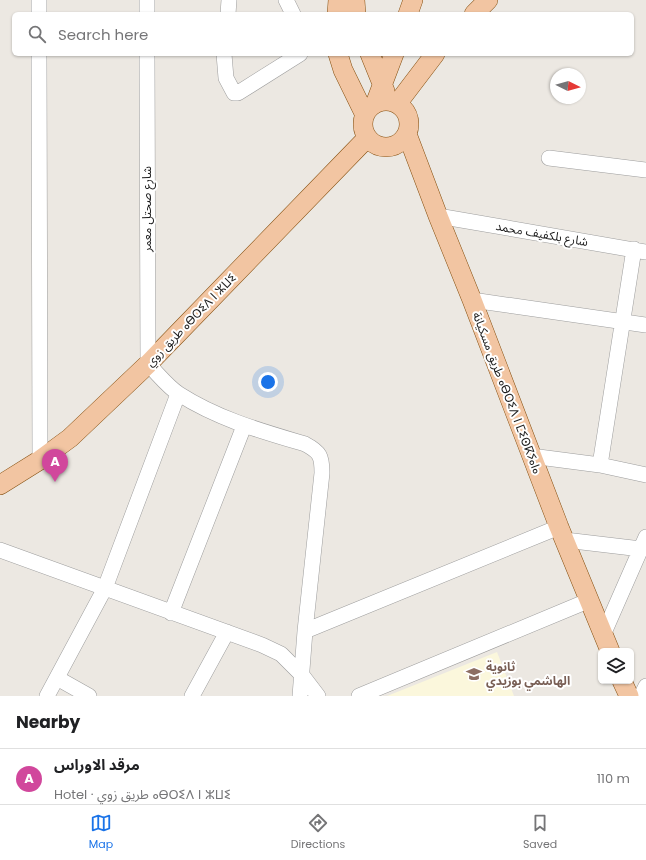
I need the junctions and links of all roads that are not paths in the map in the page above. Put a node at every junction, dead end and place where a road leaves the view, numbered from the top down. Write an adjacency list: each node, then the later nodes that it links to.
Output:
1 (39, 0): 9 (street)
2 (147, 0): 10 (street)
3 (229, 0): 11 (street)
4 (286, 0): 12 (street)
5 (338, 0): 13 (main road)
6 (354, 0): 14 (main road)
7 (413, 0): 15 (main road)
8 (488, 0): 16 (main road)
9 (39, 12)
10 (147, 12)
11 (228, 12)
12 (292, 12)
13 (337, 12)
14 (356, 12)
15 (409, 12)
16 (476, 12)
17 (39, 56): 39 (street)
18 (147, 56): 35 (street, شارع صحتل معمر)
19 (224, 56): 20 (street)
20 (297, 56)
21 (339, 56): 25 (main road)
22 (370, 56): 25 (main road)
23 (394, 56): 25 (main road)
24 (433, 56): 25 (main road)
25 (382, 102): 26 (main road); 27 (main road)
26 (407, 134): 27 (main road); 30 (main road, طريق مسكيانة ⴰⴱⵔⵉⴷ ⵏ ⵎⵉⵙⴽⵢⴰⵏⴰ)
27 (367, 138): 35 (main road, طريق زوي ⴰⴱⵔⵉⴷ ⵏ ⵣⵡⵉ)
28 (549, 158): 29 (street)
29 (646, 170)
30 (438, 216): 31 (street, شارع بلكفيف محمد); 32 (main road, طريق مسكيانة ⴰⴱⵔⵉⴷ ⵏ ⵎⵉⵙⴽⵢⴰⵏⴰ)
31 (640, 250): 33 (street)
32 (472, 300): 33 (street); 38 (main road, طريق مسكيانة ⴰⴱⵔⵉⴷ ⵏ ⵎⵉⵙⴽⵢⴰⵏⴰ)
33 (623, 321): 34 (street); 40 (street)
34 (646, 325)
35 (148, 364): 36 (street); 39 (main road, طريق زوي ⴰⴱⵔⵉⴷ ⵏ ⵣⵡⵉ)
36 (178, 394): 37 (street); 46 (street)
37 (244, 426): 48 (street); 49 (street)
38 (531, 456): 40 (street); 43 (main road, طريق مسكيانة ⴰⴱⵔⵉⴷ ⵏ ⵎⵉⵙⴽⵢⴰⵏⴰ)
39 (40, 460): 42 (main road, طريق زوي ⴰⴱⵔⵉⴷ ⵏ ⵣⵡⵉ)
40 (600, 464): 41 (street)
41 (646, 474)
42 (0, 485)
43 (562, 534): 44 (street); 47 (main road, طريق مسكيانة ⴰⴱⵔⵉⴷ ⵏ ⵎⵉⵙⴽⵢⴰⵏⴰ); 49 (street)
44 (643, 543): 51 (street)
45 (0, 550): 46 (street)
46 (104, 588): 48 (street); 53 (street)
47 (590, 600): 51 (main road, طريق مسكيانة ⴰⴱⵔⵉⴷ ⵏ ⵎⵉⵙⴽⵢⴰⵏⴰ); 61 (street)
48 (171, 612): 50 (street)
49 (305, 631): 52 (street)
50 (227, 632): 52 (street); 58 (street)
51 (607, 643)
52 (302, 675): 59 (street); 60 (street)
53 (57, 678): 56 (street); 57 (street)
54 (623, 684): 62 (main road)
55 (646, 686): 63 (street)
56 (47, 696)
57 (89, 696)
58 (192, 696)
59 (300, 696)
60 (318, 696)
61 (359, 696)
62 (629, 696)
63 (642, 696)

